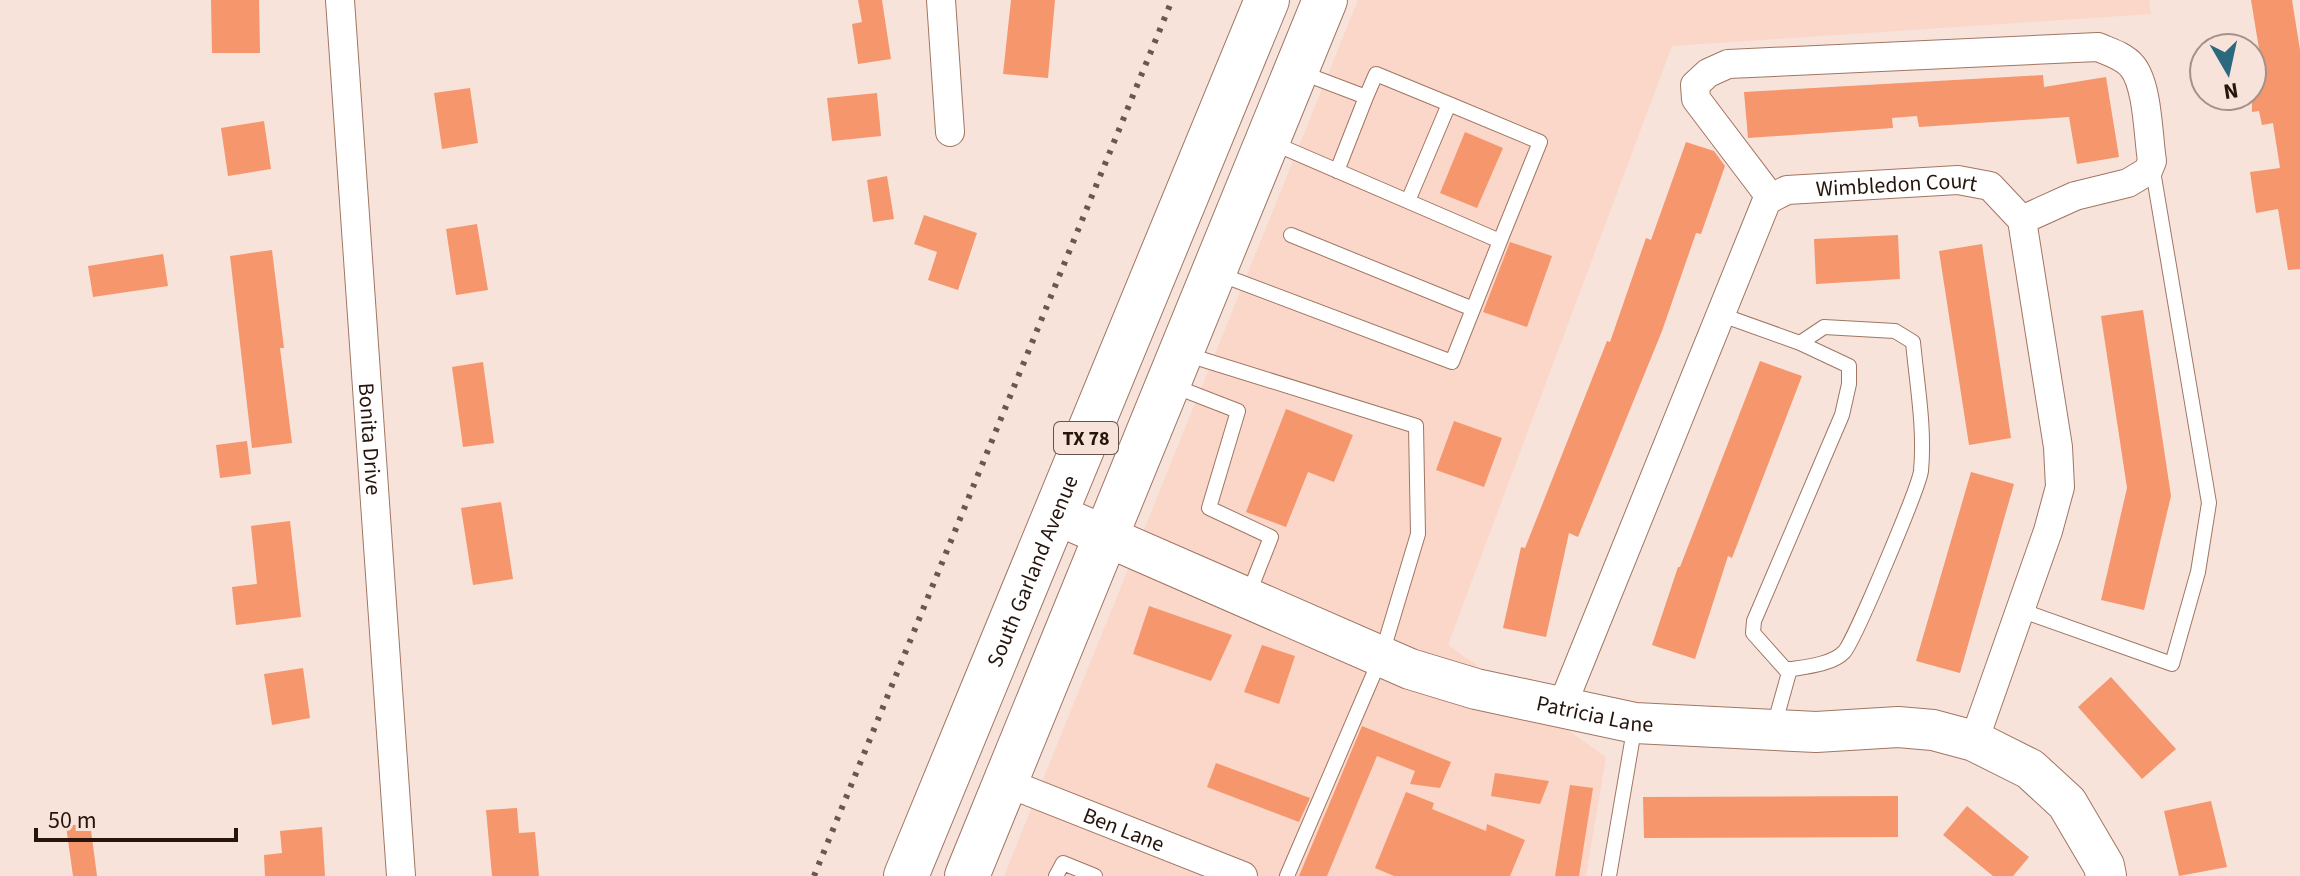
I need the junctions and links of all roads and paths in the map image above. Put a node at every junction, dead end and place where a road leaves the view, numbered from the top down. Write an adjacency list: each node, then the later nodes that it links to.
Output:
1 (340, 0): 33 (street, Bonita Drive)
2 (941, 0): 8 (street)
3 (1267, 0): 22 (main road, South Garland Avenue / TX 78)
4 (1325, 0): 5 (main road, TX 78)
5 (1296, 70): 6 (lane); 9 (main road, TX 78)
6 (1366, 97): 7 (lane); 11 (lane)
7 (1449, 104): 13 (lane); 16 (lane)
8 (950, 132)
9 (1267, 141): 11 (lane); 17 (main road, TX 78)
10 (2152, 161): 12 (street); 14 (street); 25 (lane)
11 (1337, 171): 13 (lane)
12 (1771, 198): 14 (street, Wimbledon Court); 19 (street)
13 (1408, 201): 16 (lane)
14 (2022, 220): 25 (street)
15 (1291, 235): 18 (lane)
16 (1500, 241): 18 (lane)
17 (1215, 272): 18 (lane); 21 (main road, TX 78)
18 (1473, 309)
19 (1719, 314): 20 (lane); 28 (street)
20 (1800, 343): 27 (lane); 27 (lane)
21 (1175, 369): 23 (main road, TX 78); 24 (lane); 26 (lane)
22 (1055, 514): 23 (street, Patricia Lane); 34 (main road, South Garland Avenue / TX 78)
23 (1106, 535): 24 (street, Patricia Lane); 32 (main road, TX 78)
24 (1247, 598): 26 (street, Patricia Lane)
25 (2020, 610): 31 (street)
26 (1381, 657): 28 (street, Patricia Lane); 39 (lane)
27 (1790, 669): 30 (lane)
28 (1562, 706): 29 (street, Patricia Lane)
29 (1635, 723): 30 (street, Patricia Lane); 40 (lane)
30 (1773, 730): 31 (street, Patricia Lane)
31 (1974, 741): 41 (street, Patricia Lane)
32 (1005, 782): 35 (main road, TX 78); 38 (street, Ben Lane)
33 (401, 876)
34 (906, 876)
35 (967, 876)
36 (1056, 876): 37 (lane)
37 (1095, 876)
38 (1243, 876)
39 (1287, 876)
40 (1609, 876)
41 (2106, 876)

